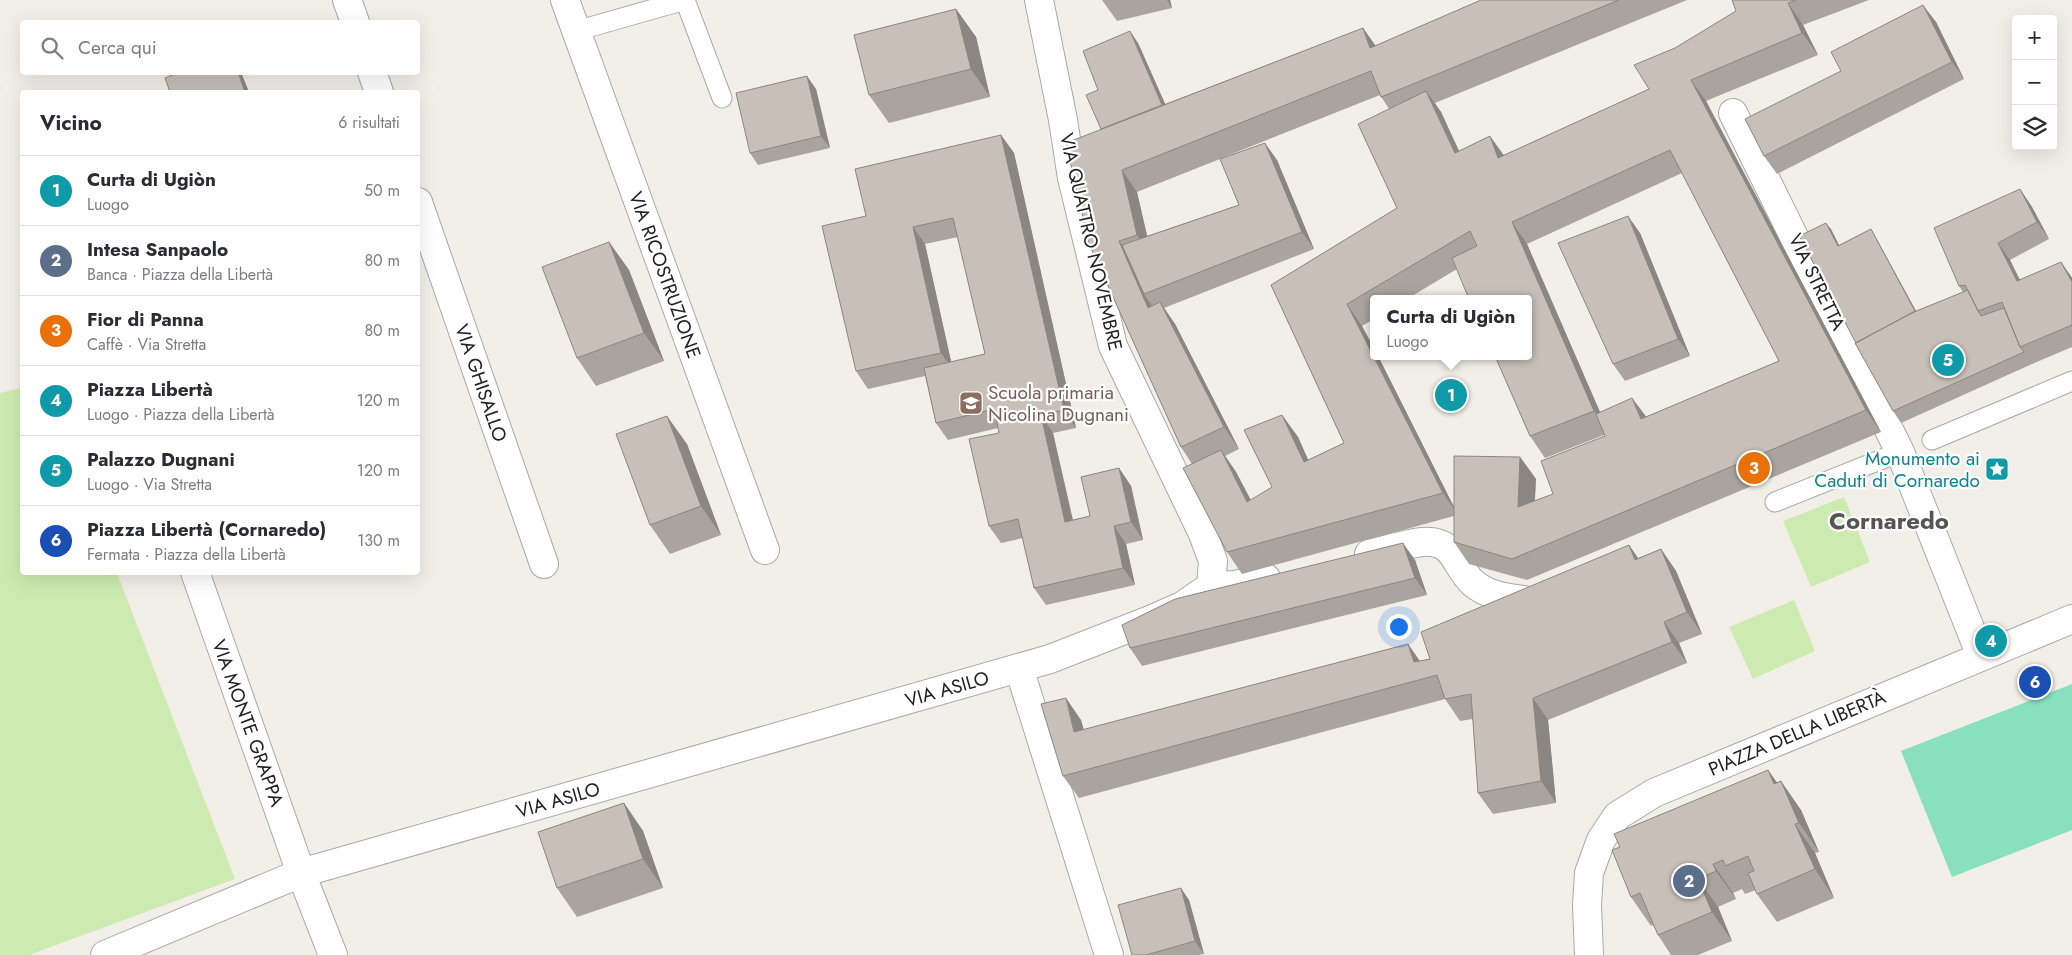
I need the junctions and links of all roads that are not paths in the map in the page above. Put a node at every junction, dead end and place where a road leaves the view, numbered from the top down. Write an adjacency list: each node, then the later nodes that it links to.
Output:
1 (347, 0): 5 (street)
2 (565, 0): 6 (street, VIA RICOSTRUZIONE)
3 (685, 0): 6 (lane); 9 (lane)
4 (1039, 0): 21 (street, VIA QUATTRO NOVEMBRE)
5 (354, 20)
6 (576, 31): 16 (street, VIA RICOSTRUZIONE)
7 (373, 75): 8 (street)
8 (378, 90)
9 (722, 98)
10 (1733, 113): 14 (street, VIA STRETTA)
11 (420, 208): 18 (street, VIA GHISALLO)
12 (2072, 381): 13 (lane)
13 (1932, 440)
14 (1900, 452): 15 (lane); 24 (street)
15 (1775, 502)
16 (765, 550)
17 (1348, 559): 22 (street)
18 (544, 564)
19 (1291, 572): 21 (street)
20 (195, 575): 26 (street, VIA MONTE GRAPPA)
21 (1211, 586): 25 (street, VIA ASILO)
22 (1523, 600)
23 (2072, 619): 24 (street, PIAZZA DELLA LIBERTÀ)
24 (1981, 656): 30 (street, PIAZZA DELLA LIBERTÀ)
25 (1019, 668): 26 (street, VIA ASILO); 29 (street)
26 (301, 873): 27 (street, VIA ASILO); 28 (street, VIA MONTE GRAPPA)
27 (105, 955)
28 (333, 955)
29 (1109, 955)
30 (1589, 955)

